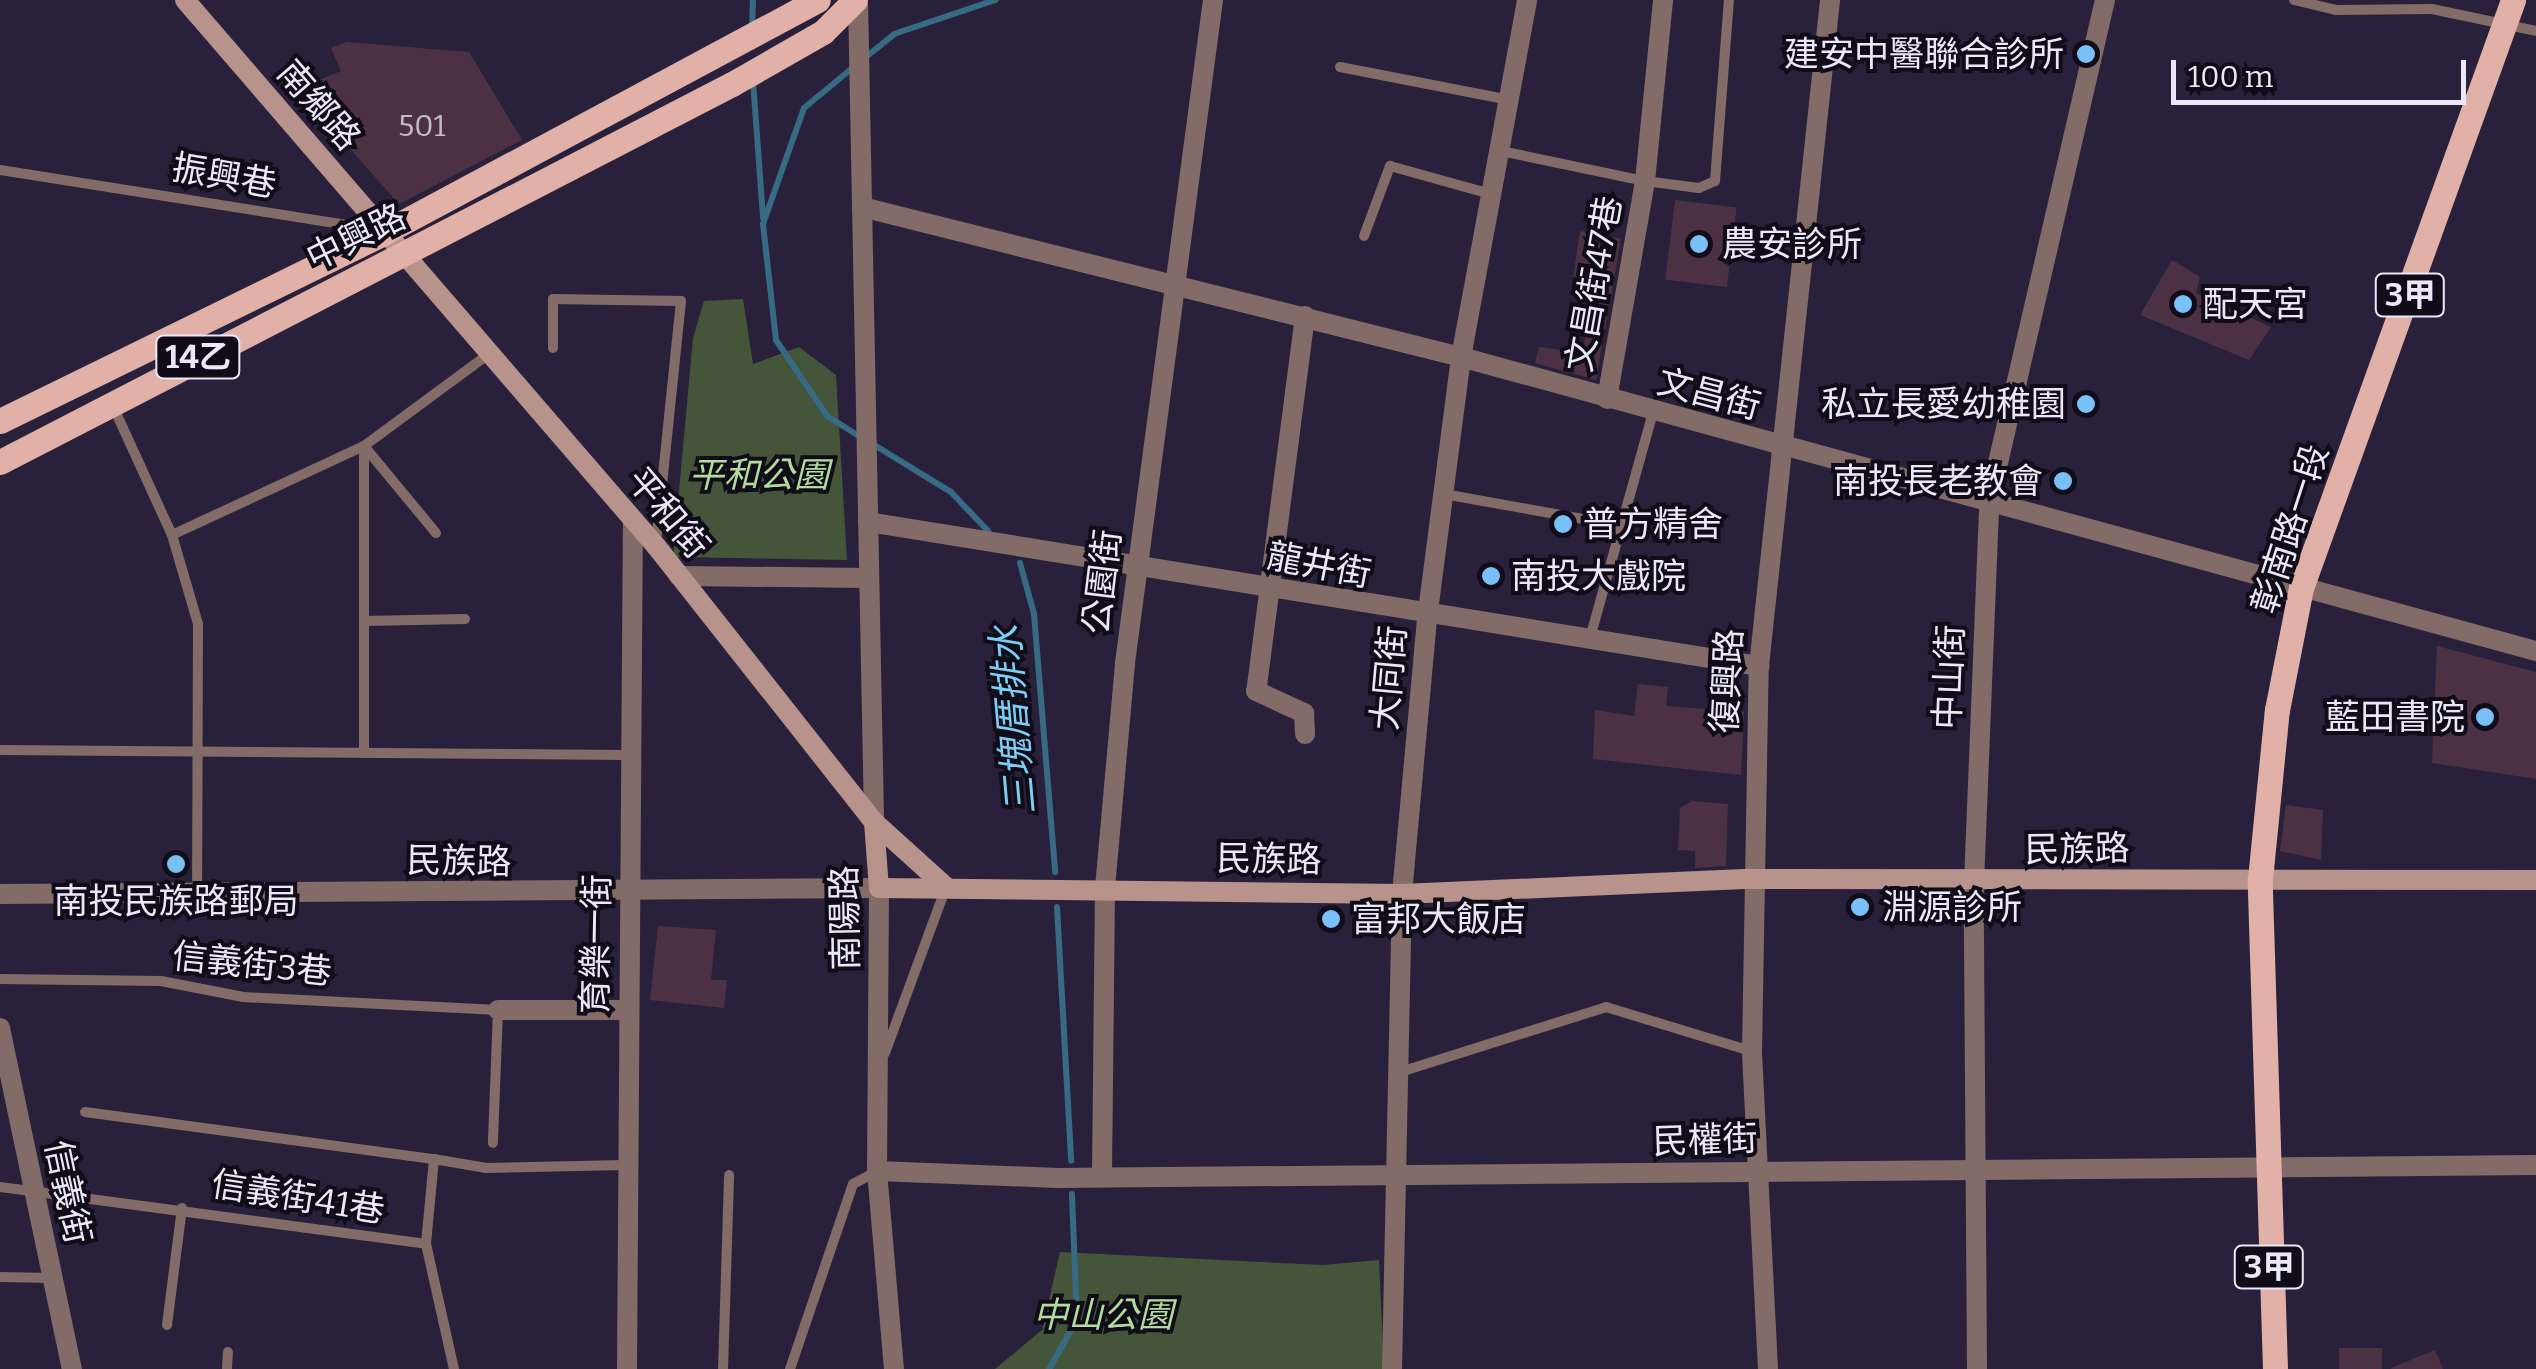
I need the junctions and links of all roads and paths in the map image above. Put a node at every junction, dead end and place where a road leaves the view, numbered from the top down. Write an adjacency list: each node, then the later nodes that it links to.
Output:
1 (185, 0): 21 (main road, 南鄉路)
2 (818, 0): 3 (street); 21 (main road, 中興路 / 14乙)
3 (828, 0)
4 (857, 0): 20 (street); 22 (main road, 中興路 / 14乙)
5 (1214, 0): 25 (street, 公園街)
6 (1527, 0): 15 (street, 大同街)
7 (1663, 0): 18 (street, 文昌街47巷)
8 (1729, 0): 18 (lane)
9 (1830, 0): 35 (street, 復興路)
10 (2105, 0): 38 (street, 中山街)
11 (2294, 0): 12 (lane)
12 (2510, 11): 13 (lane); 49 (main road, 彰南路一段 / 3甲)
13 (2536, 31)
14 (1340, 67): 15 (lane)
15 (1511, 100): 16 (street, 大同街)
16 (1501, 151): 18 (lane); 19 (street, 大同街)
17 (0, 170): 21 (lane, 振興巷)
18 (1645, 181): 30 (street, 文昌街47巷)
19 (1494, 195): 23 (lane); 29 (street, 大同街)
20 (862, 207): 25 (street, 文昌街); 40 (street, 南陽路)
21 (385, 232): 22 (lane, 振興巷); 24 (main road, 南鄉路); 33 (main road, 中興路 / 14乙)
22 (439, 235): 24 (main road, 中興路 / 14乙)
23 (1364, 236)
24 (398, 256): 28 (main road, 平和街); 31 (main road, 中興路 / 14乙)
25 (1175, 282): 26 (street, 文昌街); 45 (street, 公園街)
26 (1304, 316): 29 (street, 文昌街); 48 (street)
27 (554, 348): 44 (lane)
28 (486, 356): 34 (lane); 39 (main road, 平和街)
29 (1461, 357): 30 (street, 文昌街); 37 (street, 大同街)
30 (1608, 399): 32 (street, 文昌街)
31 (112, 403): 36 (main road, 中興路 / 14乙); 43 (lane)
32 (1653, 412): 35 (street, 文昌街); 41 (lane)
33 (0, 421)
34 (364, 446): 42 (lane); 43 (lane); 52 (lane)
35 (1779, 447): 38 (street, 文昌街); 55 (street, 復興路)
36 (0, 462)
37 (1443, 494): 41 (lane); 51 (street, 大同街)
38 (1989, 502): 49 (street, 文昌街); 65 (street, 中山街)
39 (632, 520): 44 (main road, 平和街); 60 (street, 育樂一街)
40 (868, 522): 45 (street, 龍井街); 47 (street, 南陽路)
41 (1621, 526): 53 (lane)
42 (436, 533)
43 (172, 535): 58 (lane)
44 (656, 546): 46 (main road, 平和街)
45 (1137, 565): 48 (street, 龍井街); 68 (street, 公園街)
46 (679, 576): 47 (street); 61 (main road, 平和街)
47 (869, 578): 61 (street, 南陽路)
48 (1268, 588): 51 (street, 龍井街); 56 (street)
49 (2300, 588): 54 (street, 文昌街); 63 (main road, 彰南路一段 / 3甲)
50 (465, 619): 52 (lane)
51 (1427, 619): 53 (street, 龍井街); 71 (street, 大同街)
52 (364, 622): 59 (lane)
53 (1589, 642): 55 (street, 龍井街)
54 (2536, 651)
55 (1758, 666): 62 (street, 復興路)
56 (1306, 734)
57 (0, 750): 58 (lane)
58 (198, 751): 59 (lane); 69 (lane)
59 (364, 752): 60 (lane)
60 (625, 755): 72 (street, 育樂一街)
61 (874, 822): 66 (main road, 平和街); 67 (main road, 南陽路)
62 (1750, 879): 65 (main road, 民族路); 71 (main road, 民族路); 77 (street, 復興路)
63 (2260, 879): 64 (main road, 民族路); 65 (main road, 民族路); 87 (main road, 彰南路一段 / 3甲)
64 (2536, 880)
65 (1974, 882): 84 (street, 中山街)
66 (946, 887): 67 (main road, 民族路); 68 (main road, 民族路); 78 (lane)
67 (878, 888): 72 (street, 民族路); 78 (street, 南陽路)
68 (1104, 888): 71 (main road, 民族路); 91 (street, 公園街)
69 (197, 891): 70 (street, 民族路); 72 (street, 民族路)
70 (0, 894)
71 (1402, 894): 79 (street, 大同街)
72 (630, 895): 75 (street, 育樂一街)
73 (0, 979): 74 (lane, 信義街3巷)
74 (498, 1010): 75 (street); 82 (lane)
75 (628, 1010): 85 (street, 育樂一街)
76 (0, 1028): 80 (street, 信義街)
77 (1752, 1052): 79 (lane); 88 (street, 復興路)
78 (877, 1073): 89 (street, 南陽路)
79 (1397, 1073): 92 (street, 大同街)
80 (6, 1079): 94 (street, 信義街)
81 (85, 1112): 83 (lane)
82 (493, 1143)
83 (434, 1158): 85 (lane); 96 (lane)
84 (1976, 1164): 87 (street, 民權街); 88 (street, 民權街); 110 (street, 中山街)
85 (624, 1165): 104 (street, 育樂一街)
86 (2536, 1165): 87 (street, 民權街)
87 (2264, 1166): 111 (main road, 3甲)
88 (1758, 1171): 92 (street, 民權街); 109 (street, 復興路)
89 (877, 1172): 91 (street, 民權街); 106 (lane); 107 (street, 南陽路)
90 (728, 1175): 105 (lane)
91 (1102, 1176): 92 (street, 民權街)
92 (1394, 1176): 108 (street, 大同街)
93 (0, 1186): 94 (lane, 信義街41巷)
94 (34, 1190): 95 (lane, 信義街41巷); 98 (street, 信義街)
95 (182, 1208): 96 (lane, 信義街41巷); 99 (lane)
96 (426, 1244): 103 (lane, 信義街41巷)
97 (0, 1276): 98 (lane)
98 (54, 1278): 101 (street, 信義街)
99 (167, 1324)
100 (228, 1352): 102 (lane)
101 (72, 1369)
102 (227, 1369)
103 (454, 1369)
104 (627, 1369)
105 (723, 1369)
106 (790, 1369)
107 (894, 1369)
108 (1392, 1369)
109 (1768, 1369)
110 (1976, 1369)
111 (2275, 1369)

